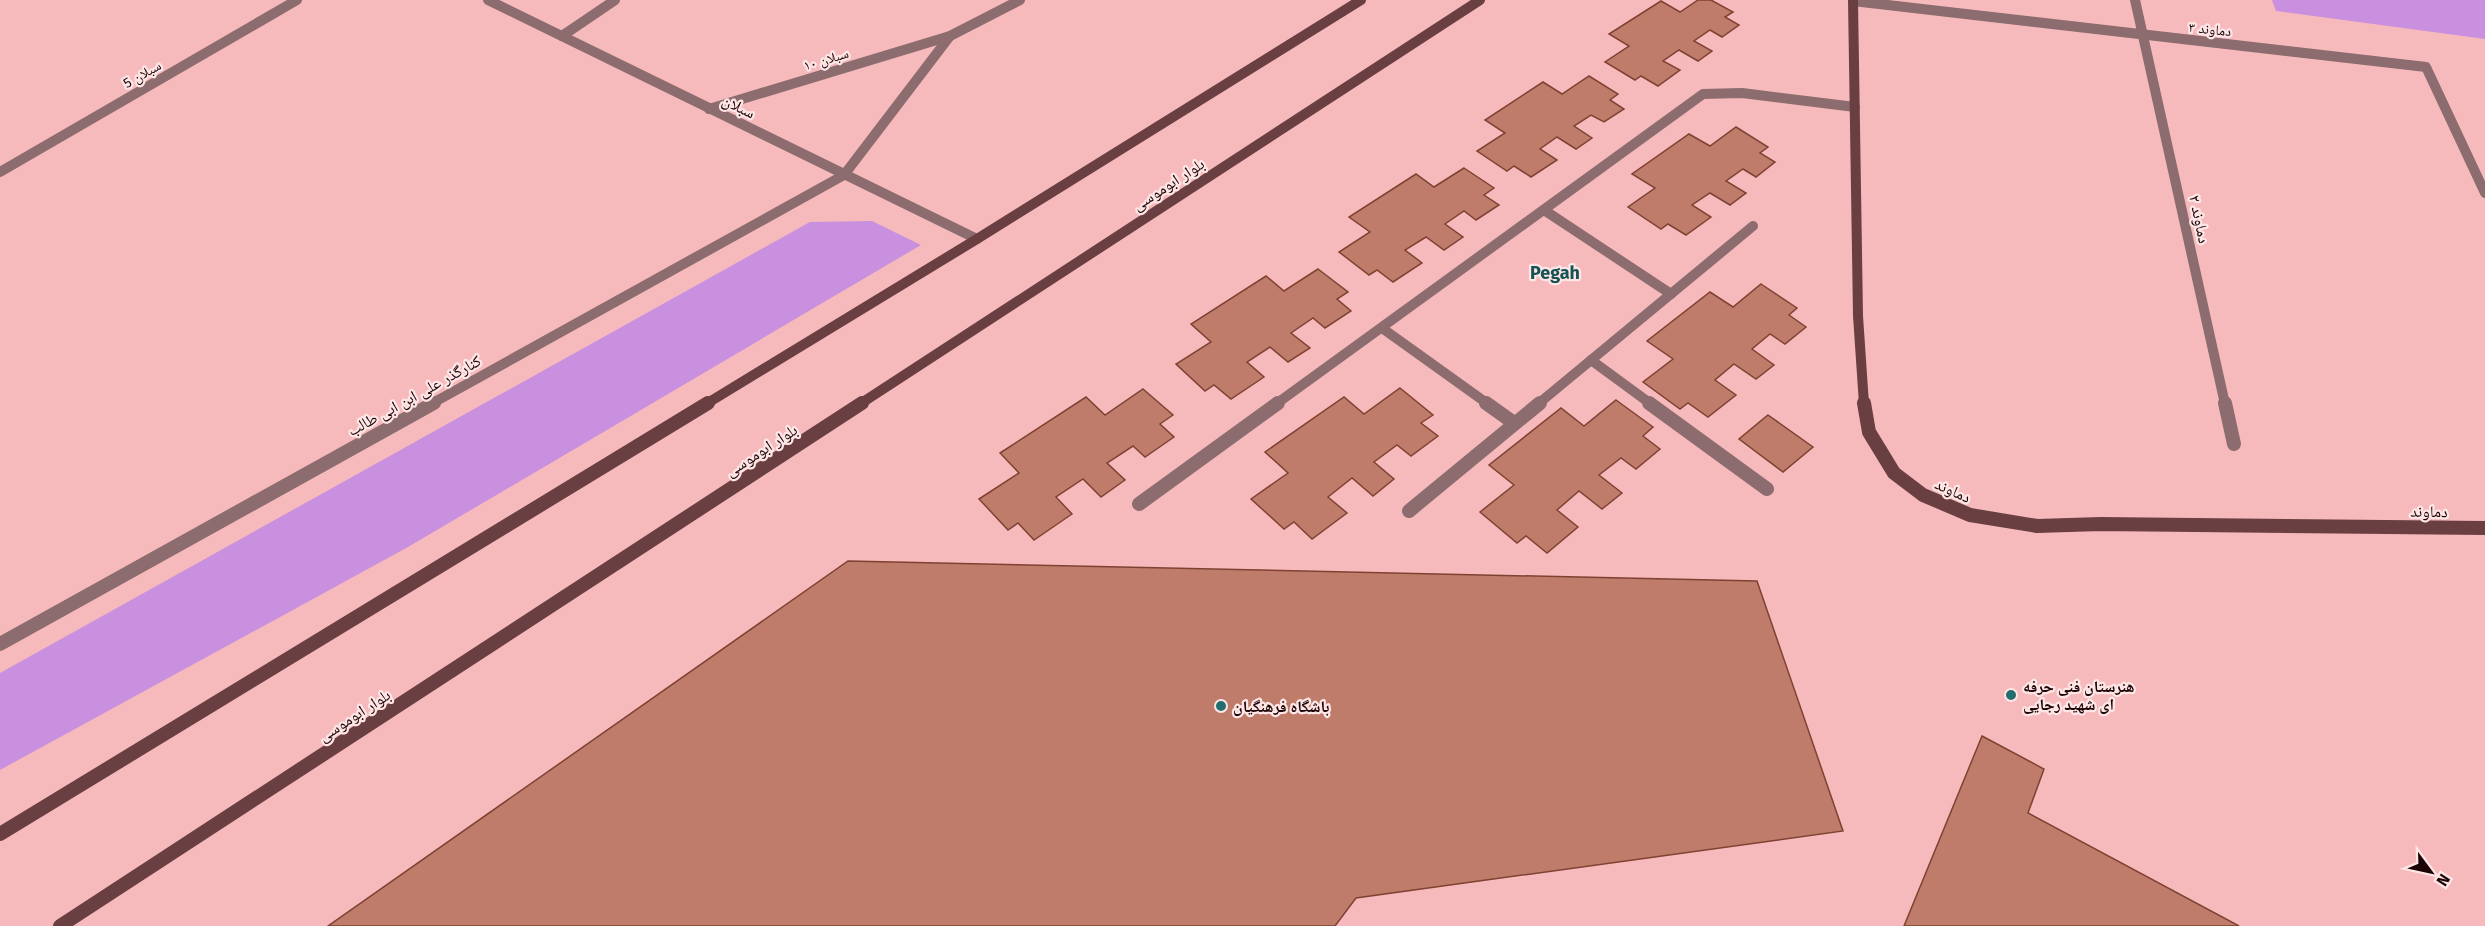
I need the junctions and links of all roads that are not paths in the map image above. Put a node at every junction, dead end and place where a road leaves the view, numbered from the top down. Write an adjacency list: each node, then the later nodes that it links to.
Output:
1 (297, 0): 14 (street, سبلان 5)
2 (488, 0): 10 (street, سبلان)
3 (615, 0): 10 (street)
4 (1020, 0): 11 (street, سبلان ۱۰)
5 (1361, 0): 19 (main road)
6 (1480, 0): 31 (main road, بلوار ابوموسی)
7 (2135, 0): 9 (street, دماوند ۲)
8 (1853, 1): 9 (street, دماوند ۳); 12 (main road, دماوند)
9 (2145, 35): 16 (street, دماوند ۳); 24 (street, دماوند ۲)
10 (562, 36): 13 (street, سبلان)
11 (950, 36): 13 (street, سبلان ۱۰); 15 (street, سبلان ۱۰)
12 (1855, 107): 17 (street); 28 (main road, دماوند)
13 (709, 109): 15 (street, سبلان)
14 (0, 171)
15 (844, 175): 19 (street, سبلان); 29 (street, کنارگذر علی ابن ابی طالب)
16 (2485, 193)
17 (1544, 210): 20 (street); 21 (street)
18 (1753, 226): 20 (street)
19 (977, 239): 30 (main road)
20 (1671, 294): 22 (street)
21 (1382, 328): 23 (street); 26 (street)
22 (1591, 360): 23 (street); 25 (street)
23 (1514, 423): 27 (street)
24 (2234, 444)
25 (1767, 489)
26 (1139, 504)
27 (1409, 511)
28 (2485, 528)
29 (0, 644)
30 (0, 834)
31 (60, 926)

